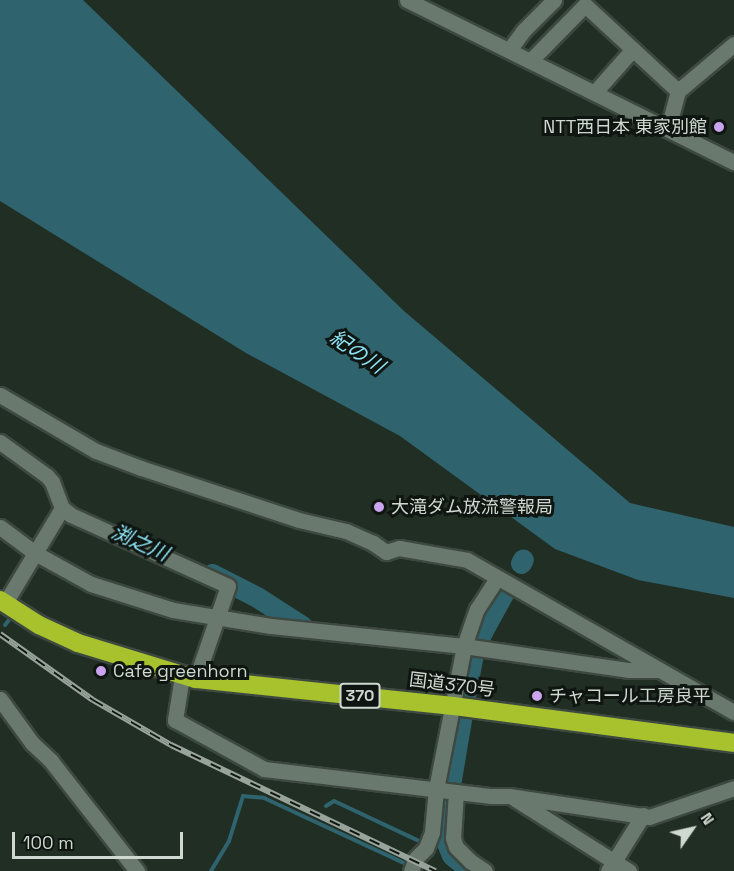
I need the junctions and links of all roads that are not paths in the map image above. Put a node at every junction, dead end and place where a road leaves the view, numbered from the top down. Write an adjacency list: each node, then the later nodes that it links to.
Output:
1 (406, 0): 4 (street)
2 (554, 0): 4 (street)
3 (734, 44): 7 (street)
4 (510, 49): 6 (street)
5 (633, 49): 6 (street); 7 (street); 8 (street)
6 (531, 60): 8 (street)
7 (678, 91): 9 (street)
8 (595, 92): 9 (street)
9 (668, 129): 10 (street)
10 (734, 162)
11 (0, 395): 16 (street)
12 (0, 442): 13 (street)
13 (62, 508): 15 (street); 18 (street)
14 (0, 526): 15 (street)
15 (35, 553): 17 (street); 18 (street)
16 (497, 578): 19 (street); 20 (street)
17 (2, 602): 21 (highway, 国道370号 / 370)
18 (216, 619): 19 (street); 21 (street)
19 (472, 647): 20 (street); 23 (street)
20 (660, 670): 24 (street)
21 (189, 678): 23 (highway, 国道370号 / 370); 27 (street)
22 (0, 699): 31 (street)
23 (454, 706): 25 (highway, 国道370号 / 370); 27 (street)
24 (734, 712)
25 (734, 743)
26 (734, 788): 29 (street)
27 (447, 791): 28 (street); 32 (street); 33 (street)
28 (509, 796): 29 (street); 30 (street)
29 (643, 816): 30 (street)
30 (611, 866): 34 (street)
31 (137, 871)
32 (411, 871)
33 (486, 871)
34 (629, 871)

